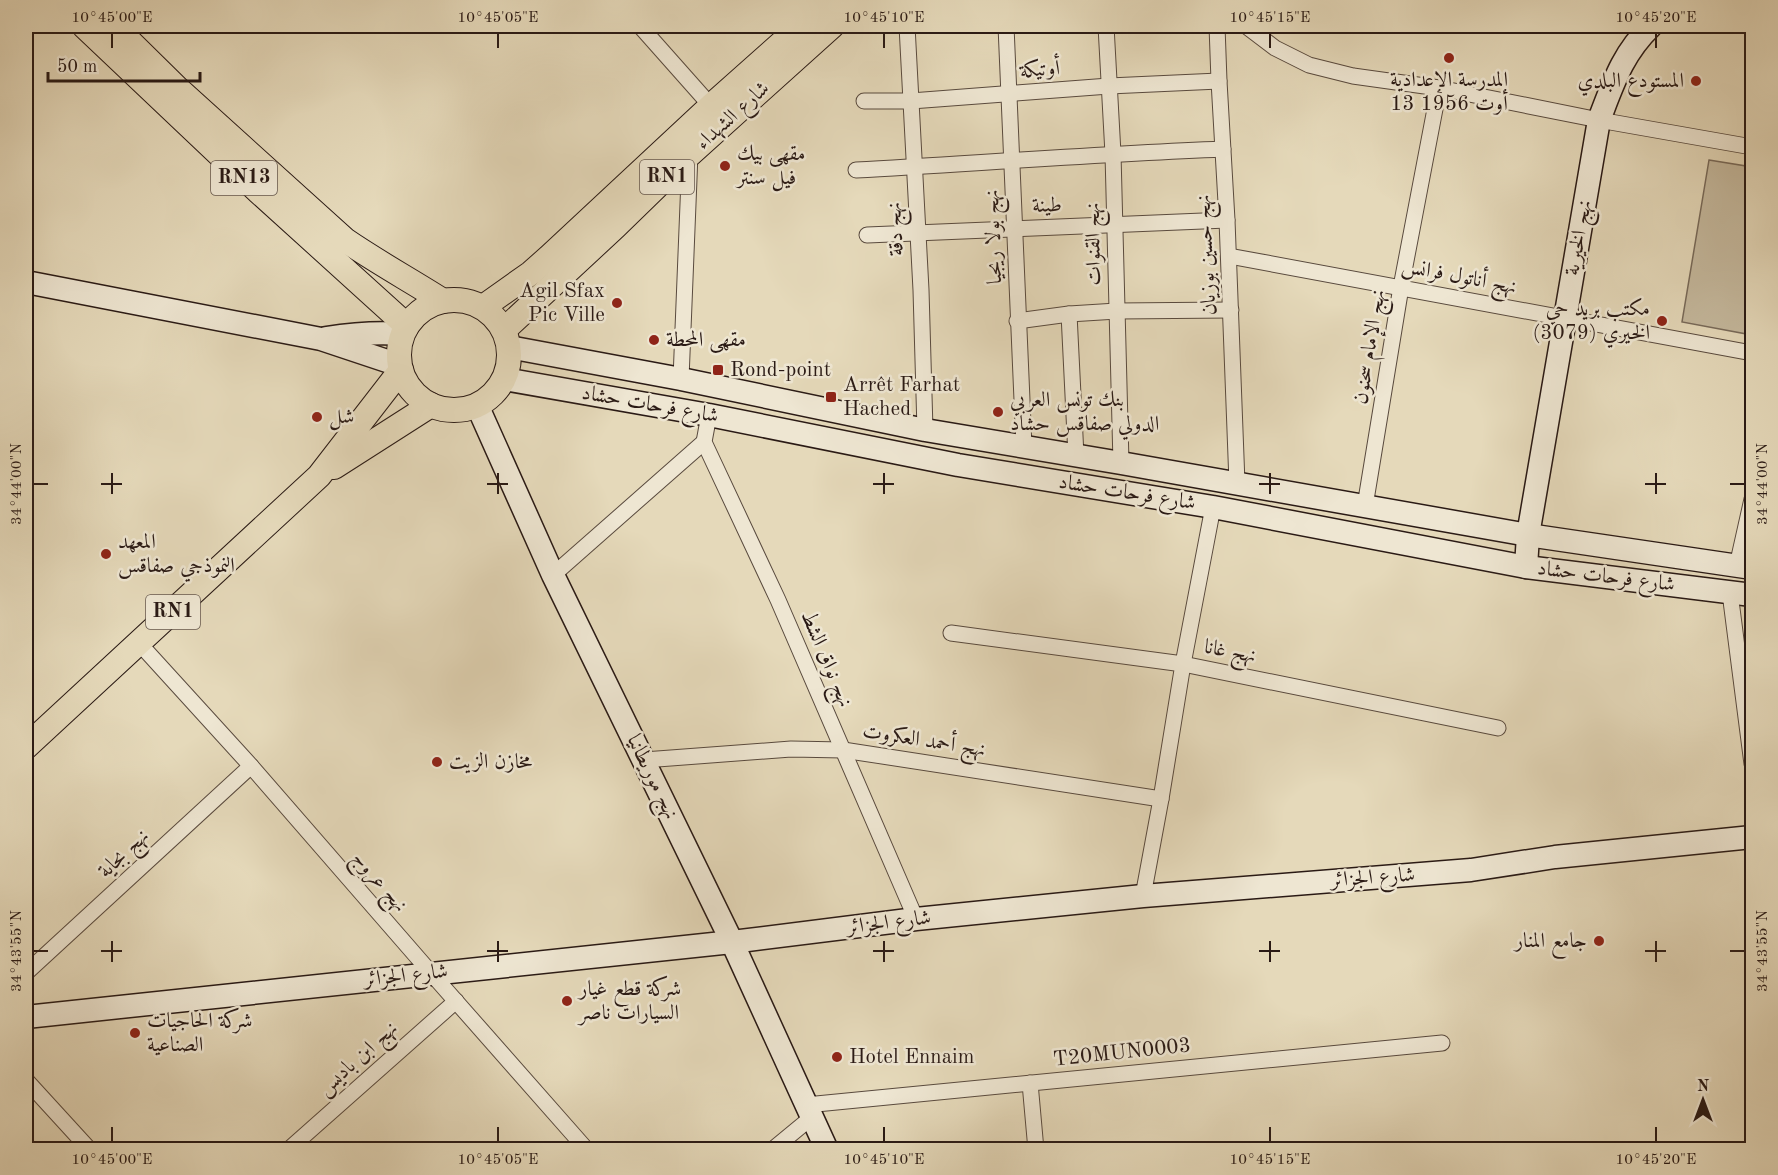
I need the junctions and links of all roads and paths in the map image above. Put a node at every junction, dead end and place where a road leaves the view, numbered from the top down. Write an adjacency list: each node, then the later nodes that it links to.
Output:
1 (84, 26): 42 (main road, RN13)
2 (114, 26): 35 (main road, RN13)
3 (640, 26): 18 (street)
4 (801, 26): 18 (main road, شارع الشهداء / RN1)
5 (832, 26): 22 (main road, شارع الشهداء / RN1)
6 (908, 26): 17 (street, نهج دقة)
7 (1006, 26): 15 (street, نهج بولا ريجيا)
8 (1106, 26): 13 (street, نهج القنوات)
9 (1217, 26): 12 (street, نهج حسين بوزيان)
10 (1246, 26): 14 (street)
11 (1651, 26): 19 (street, نهج الخيرية)
12 (1219, 81): 13 (street, أوتيكة); 21 (street, نهج حسين بوزيان)
13 (1109, 86): 15 (street, أوتيكة); 23 (street, نهج القنوات)
14 (1440, 88): 19 (street); 34 (street, نهج الإمام سحنون)
15 (1008, 93): 17 (street, أوتيكة); 24 (street, نهج بولا ريجيا)
16 (864, 101): 17 (street, أوتيكة)
17 (911, 101): 25 (street, نهج دقة)
18 (711, 106): 36 (main road, شارع الشهداء / RN1)
19 (1599, 120): 20 (street); 40 (street, نهج الخيرية)
20 (1752, 147)
21 (1223, 149): 23 (street); 27 (street, نهج حسين بوزيان)
22 (690, 154): 44 (main road, شارع الشهداء / RN1); 48 (street)
23 (1113, 154): 24 (street); 28 (street, نهج القنوات)
24 (1011, 162): 25 (street); 29 (street, نهج بولا ريجيا)
25 (915, 167): 26 (street); 30 (street, نهج دقة)
26 (856, 170)
27 (1227, 220): 28 (street, طينة); 32 (street, نهج حسين بوزيان)
28 (1115, 224): 29 (street, طينة); 38 (street, نهج القنوات)
29 (1016, 228): 30 (street, طينة); 41 (street, نهج بولا ريجيا)
30 (917, 233): 31 (street, طينة); 52 (street, نهج دقة)
31 (867, 235)
32 (1229, 256): 34 (street, نهج أناتول فرانس); 37 (street, نهج حسين بوزيان)
33 (26, 282): 43 (street)
34 (1401, 287): 40 (street, نهج أناتول فرانس); 60 (street, نهج الإمام سحنون)
35 (443, 301): 36 (main road); 42 (main road)
36 (483, 307): 44 (main road)
37 (1231, 310): 38 (street); 58 (street, نهج حسين بوزيان)
38 (1117, 311): 39 (street); 56 (street, نهج القنوات)
39 (1069, 314): 41 (street); 55 (street)
40 (1565, 320): 45 (street, نهج أناتول فرانس); 62 (street, نهج الخيرية)
41 (1017, 321): 54 (street, نهج بولا ريجيا)
42 (405, 330): 43 (street); 46 (main road)
43 (321, 339): 46 (street)
44 (507, 339): 47 (main road); 48 (street, شارع فرحات حشاد)
45 (1752, 353)
46 (400, 368): 49 (main road); 57 (main road, RN1)
47 (504, 379): 50 (main road); 51 (street, شارع فرحات حشاد)
48 (681, 379): 52 (street, شارع فرحات حشاد)
49 (431, 405): 50 (main road); 57 (main road, RN1)
50 (477, 405): 65 (street, نهج موريطانيا)
51 (709, 415): 53 (street); 61 (street, شارع فرحات حشاد)
52 (925, 430): 54 (street, شارع فرحات حشاد)
53 (704, 442): 65 (street); 72 (street, نهج نواق الشط)
54 (1024, 447): 55 (street, شارع فرحات حشاد)
55 (1076, 456): 56 (street, شارع فرحات حشاد)
56 (1121, 463): 58 (street, شارع فرحات حشاد)
57 (319, 476): 68 (main road, RN1)
58 (1237, 483): 60 (street, شارع فرحات حشاد)
59 (1752, 499): 64 (street)
60 (1365, 506): 62 (street, شارع فرحات حشاد)
61 (1213, 507): 63 (street, شارع فرحات حشاد); 69 (street)
62 (1528, 535): 63 (street, نهج الخيرية); 64 (street, شارع فرحات حشاد)
63 (1526, 567): 66 (street, شارع فرحات حشاد)
64 (1745, 567)
65 (553, 575): 73 (street, نهج موريطانيا)
66 (1741, 594): 74 (street)
67 (951, 633): 69 (street, نهج غانا)
68 (139, 643): 71 (main road, RN1); 75 (street, نهج عروج)
69 (1183, 664): 70 (street, نهج غانا); 76 (street)
70 (1498, 728)
71 (26, 747)
72 (843, 750): 73 (street, نهج أحمد العكروت); 76 (street, نهج أحمد العكروت); 79 (street, نهج نواق الشط)
73 (644, 760): 80 (street, نهج موريطانيا)
74 (1752, 764)
75 (251, 766): 81 (street, نهج بجاية); 82 (street, نهج عروج)
76 (1161, 799): 78 (street)
77 (1752, 837): 78 (street, شارع الجزائر)
78 (1143, 896): 79 (street, شارع الجزائر)
79 (916, 920): 80 (street, شارع الجزائر)
80 (732, 942): 82 (street, شارع الجزائر); 88 (street, نهج موريطانيا)
81 (26, 973)
82 (431, 973): 83 (street, نهج عروج); 84 (street, شارع الجزائر)
83 (456, 1001): 90 (street, نهج ابن باديس); 91 (street, نهج عروج)
84 (26, 1017)
85 (1442, 1043): 87 (street, T20MUN0003)
86 (26, 1080): 89 (street)
87 (1030, 1083): 88 (street, T20MUN0003); 94 (street)
88 (809, 1111): 92 (street); 93 (street, نهج موريطانيا)
89 (90, 1149)
90 (288, 1149)
91 (587, 1149)
92 (772, 1149)
93 (827, 1149)
94 (1036, 1149)

